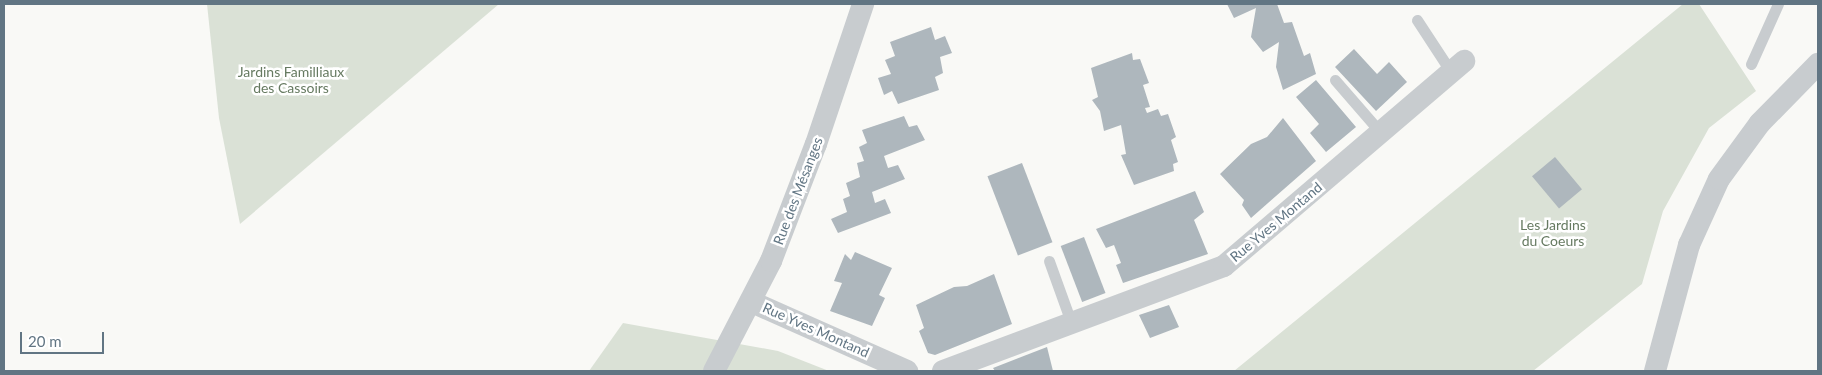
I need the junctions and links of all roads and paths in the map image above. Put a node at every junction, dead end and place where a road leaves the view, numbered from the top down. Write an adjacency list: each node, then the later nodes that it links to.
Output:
1 (863, 4): 10 (street, Rue des Mésanges)
2 (1778, 4): 4 (lane)
3 (1417, 20): 6 (lane)
4 (1751, 64)
5 (1818, 64): 15 (street)
6 (1457, 67): 8 (street, Rue Yves Montand)
7 (1335, 80): 8 (lane)
8 (1381, 133): 11 (street, Rue Yves Montand)
9 (1049, 261): 11 (lane)
10 (752, 302): 12 (street, Rue des Mésanges); 13 (street, Rue Yves Montand)
11 (1071, 322): 14 (street, Rue Yves Montand)
12 (714, 371)
13 (907, 371)
14 (943, 371)
15 (1655, 371)

